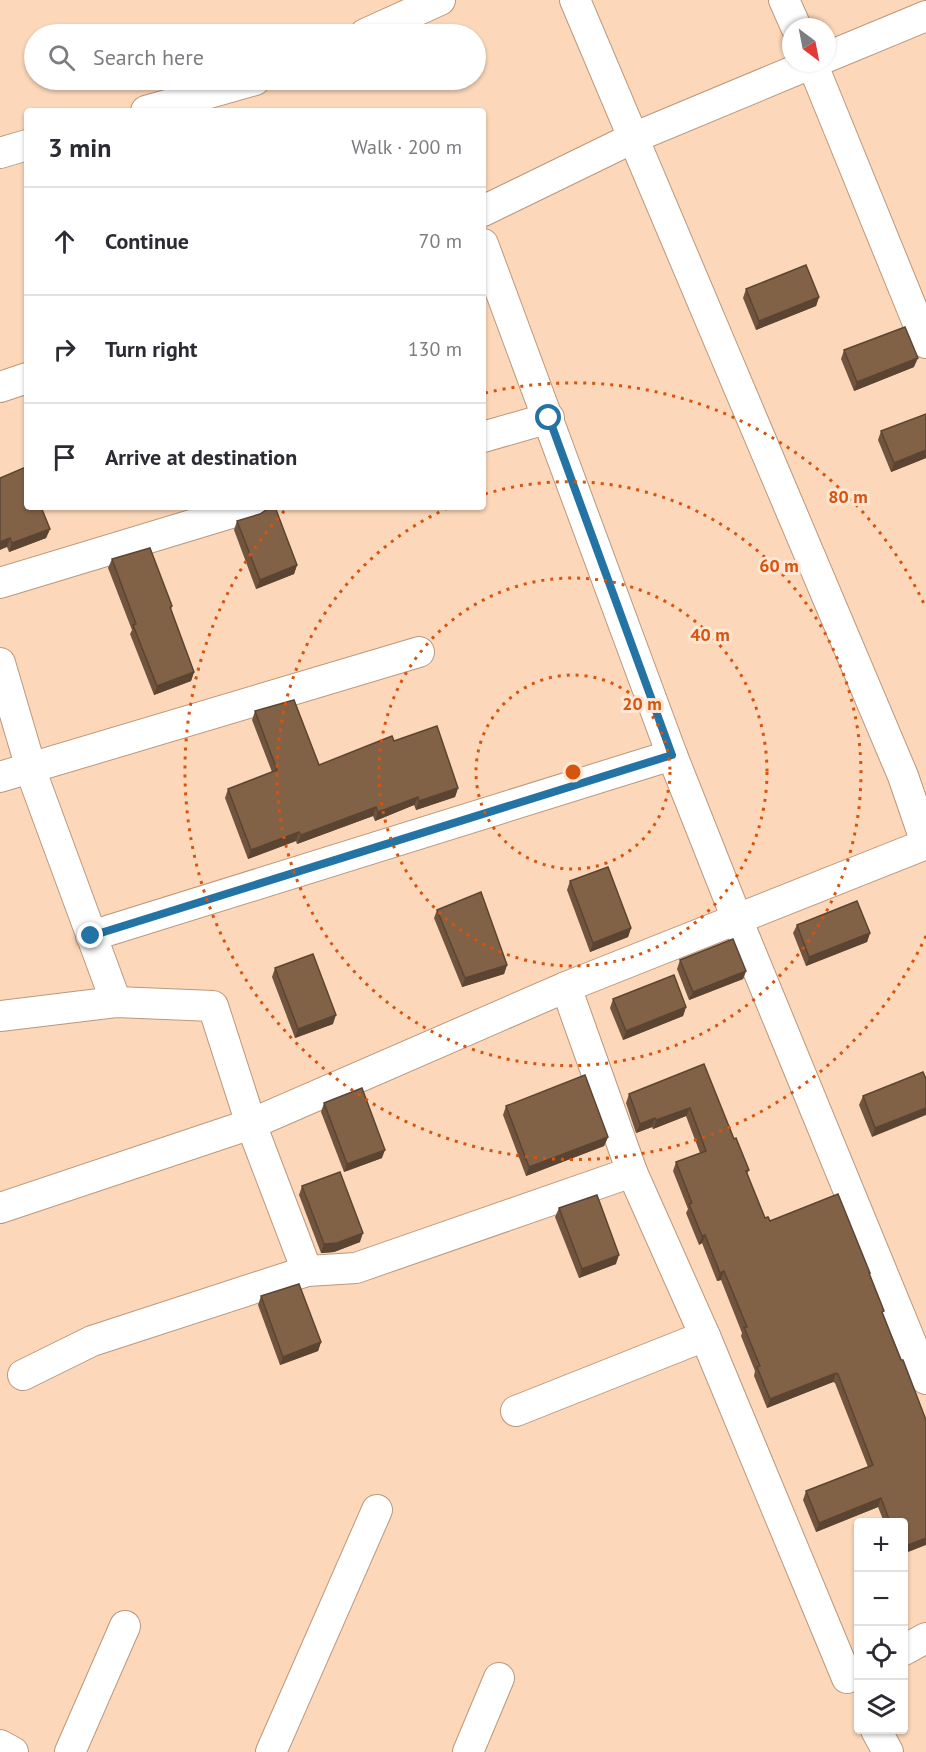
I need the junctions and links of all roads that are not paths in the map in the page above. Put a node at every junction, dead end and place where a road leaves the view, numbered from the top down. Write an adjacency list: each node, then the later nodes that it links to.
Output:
1 (440, 0): 6 (street)
2 (575, 0): 12 (street)
3 (784, 0): 5 (street)
4 (926, 16): 7 (street)
5 (792, 18)
6 (387, 24)
7 (836, 53)
8 (791, 72): 12 (street)
9 (817, 72): 17 (street)
10 (220, 90): 11 (street)
11 (157, 108)
12 (633, 138): 15 (street); 28 (street)
13 (24, 146): 14 (street)
14 (0, 153)
15 (486, 210)
16 (486, 252): 20 (street)
17 (926, 343)
18 (24, 379): 19 (street)
19 (0, 387)
20 (549, 418): 21 (street); 26 (street)
21 (486, 436)
22 (241, 510): 23 (street)
23 (0, 583)
24 (419, 652): 27 (street)
25 (0, 663): 27 (street)
26 (672, 755): 31 (street); 32 (street)
27 (31, 767): 29 (street); 32 (street)
28 (914, 771): 30 (street)
29 (0, 777)
30 (926, 844): 31 (street)
31 (737, 919): 33 (street); 42 (street)
32 (91, 936): 34 (street)
33 (566, 987): 36 (street); 37 (street)
34 (116, 1002): 35 (street); 36 (street)
35 (0, 1016)
36 (251, 1124): 38 (street); 39 (street)
37 (632, 1172): 39 (street); 40 (street)
38 (0, 1208)
39 (307, 1271): 41 (street)
40 (705, 1336): 43 (street); 49 (street)
41 (23, 1375)
42 (926, 1379)
43 (516, 1411)
44 (377, 1510): 54 (street)
45 (125, 1626): 53 (street)
46 (926, 1638): 47 (street)
47 (908, 1647)
48 (499, 1678): 55 (street)
49 (854, 1681)
50 (878, 1734): 56 (street)
51 (0, 1745): 52 (street)
52 (14, 1752)
53 (70, 1752)
54 (272, 1752)
55 (468, 1752)
56 (888, 1752)

